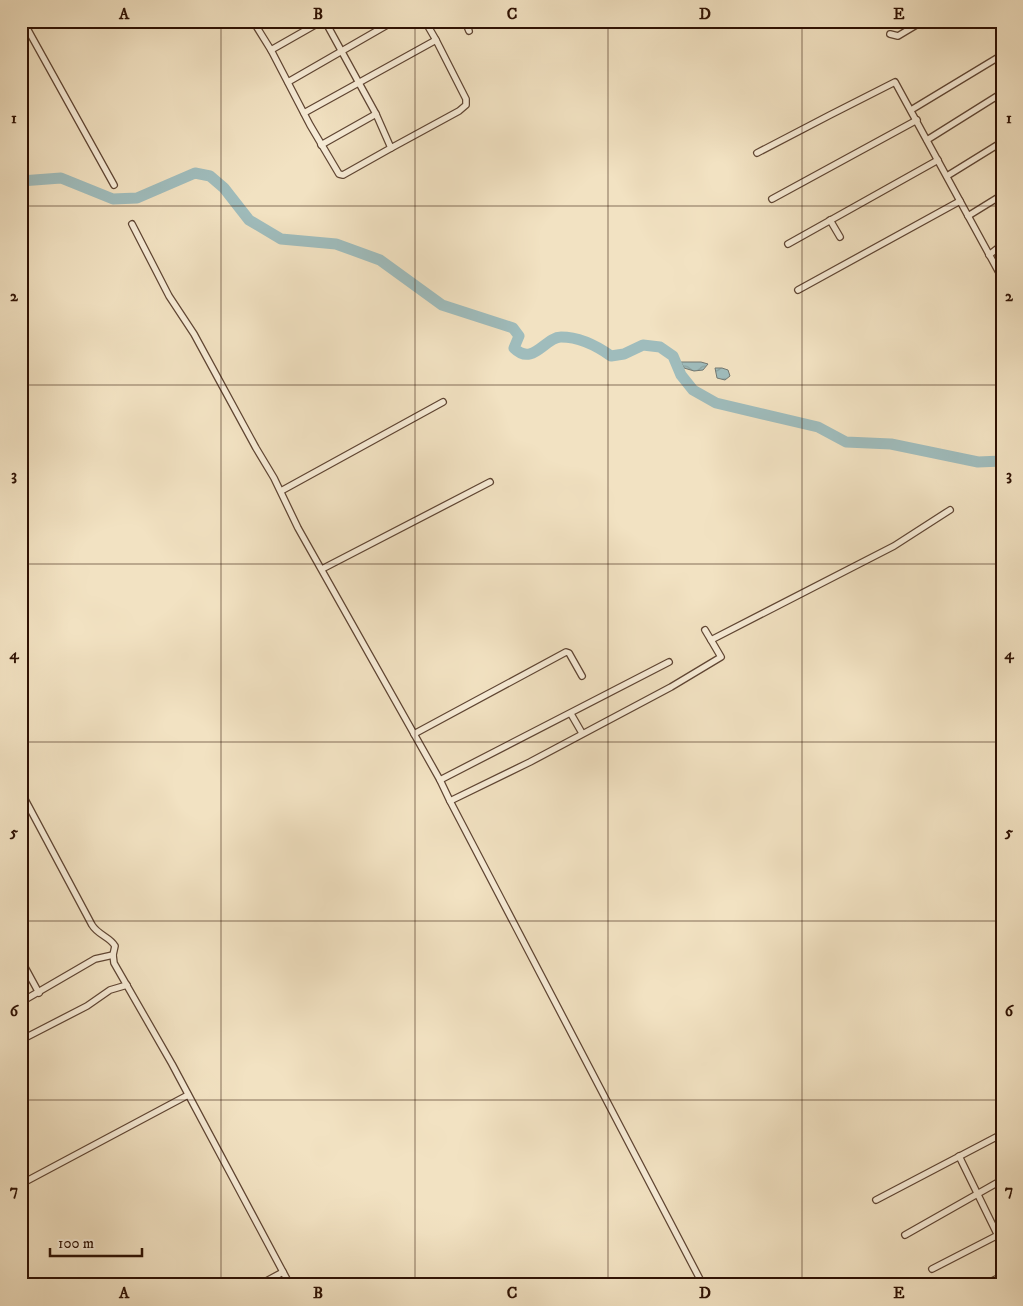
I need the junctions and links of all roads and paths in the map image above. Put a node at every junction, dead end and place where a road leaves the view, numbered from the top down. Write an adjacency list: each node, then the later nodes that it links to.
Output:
1 (23, 21): 29 (street)
2 (254, 21): 12 (street)
3 (322, 21): 12 (street)
4 (326, 21): 13 (street)
5 (394, 21): 13 (street)
6 (426, 21): 11 (street)
7 (465, 21): 9 (street)
8 (923, 21): 10 (street)
9 (469, 31)
10 (890, 34)
11 (436, 40): 16 (street); 25 (street)
12 (271, 50): 15 (street)
13 (342, 52): 15 (street); 16 (street)
14 (1002, 55): 18 (street)
15 (288, 82): 19 (street)
16 (358, 82): 19 (street); 20 (street)
17 (1002, 93): 22 (street)
18 (911, 110): 21 (street); 26 (street)
19 (304, 113): 24 (street)
20 (376, 114): 24 (street); 25 (street)
21 (916, 120): 22 (street); 31 (street)
22 (927, 140): 27 (street)
23 (1002, 142): 28 (street)
24 (322, 145): 25 (street)
25 (391, 148)
26 (757, 154)
27 (938, 160): 28 (street); 34 (street)
28 (947, 176): 32 (street)
29 (114, 184)
30 (1002, 195): 33 (street)
31 (772, 198)
32 (960, 201): 33 (street); 41 (street)
33 (968, 216): 39 (street)
34 (830, 220): 36 (street); 37 (street)
35 (132, 224): 44 (street)
36 (840, 237)
37 (788, 244)
38 (1002, 245): 39 (street)
39 (989, 254): 40 (street)
40 (1002, 278)
41 (798, 290)
42 (442, 402): 44 (street)
43 (490, 482): 46 (street)
44 (281, 491): 46 (street)
45 (950, 510): 48 (street)
46 (322, 570): 53 (street)
47 (705, 630): 48 (street)
48 (711, 640): 52 (street)
49 (669, 662): 51 (street)
50 (582, 676): 53 (street)
51 (571, 714): 52 (street); 54 (street)
52 (582, 733): 56 (street)
53 (414, 734): 54 (street)
54 (440, 780): 56 (street)
55 (21, 792): 57 (street)
56 (450, 801): 78 (street)
57 (113, 956): 59 (street); 60 (street)
58 (21, 960): 60 (street)
59 (127, 985): 62 (street); 63 (street)
60 (39, 993): 61 (street)
61 (21, 1002)
62 (21, 1040)
63 (188, 1095): 67 (street); 74 (street)
64 (1002, 1134): 65 (street)
65 (959, 1156): 68 (street); 69 (street)
66 (1002, 1180): 68 (street)
67 (21, 1184)
68 (978, 1194): 70 (street); 71 (street)
69 (876, 1200)
70 (999, 1234): 72 (street); 73 (street)
71 (905, 1235)
72 (1002, 1244)
73 (932, 1269)
74 (284, 1272): 76 (street); 77 (street)
75 (1002, 1276): 79 (street)
76 (258, 1285)
77 (290, 1285)
78 (703, 1285)
79 (984, 1285)

